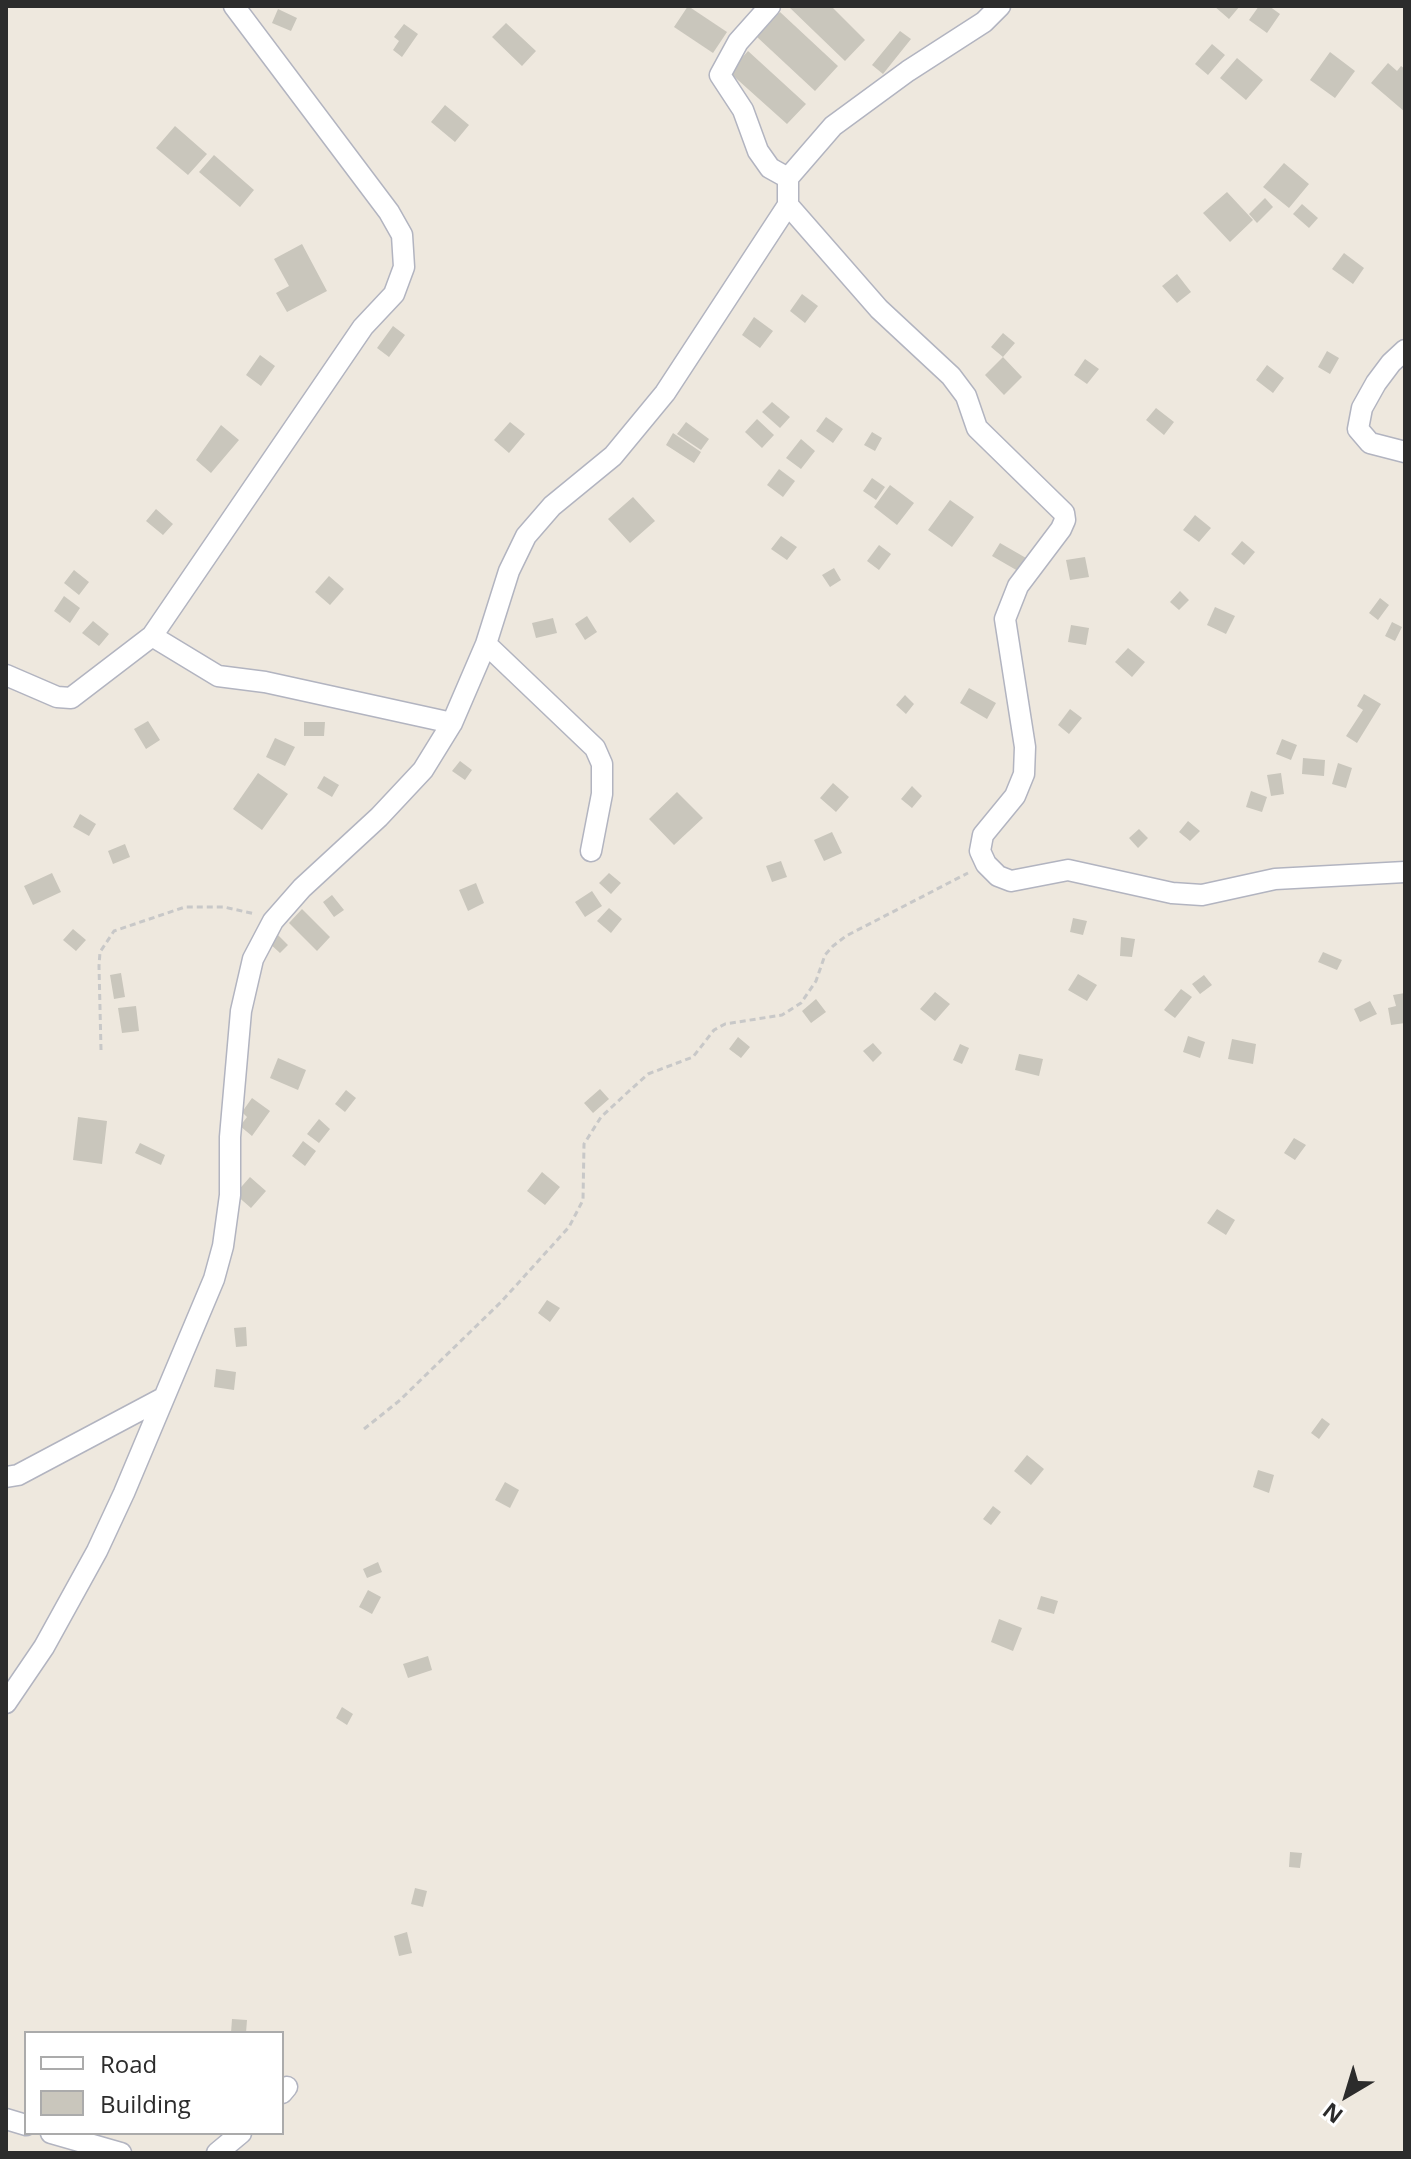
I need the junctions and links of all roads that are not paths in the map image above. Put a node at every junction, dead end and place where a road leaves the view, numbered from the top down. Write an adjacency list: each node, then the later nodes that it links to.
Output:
1 (234, 6): 8 (street)
2 (770, 6): 4 (street)
3 (1000, 6): 4 (street)
4 (788, 178): 5 (street)
5 (788, 205): 9 (street); 13 (street)
6 (1405, 350): 7 (street)
7 (1405, 452)
8 (152, 636): 10 (street); 11 (street)
9 (486, 644): 11 (street); 12 (street)
10 (6, 675)
11 (452, 723): 14 (street)
12 (591, 851)
13 (1405, 872)
14 (163, 1398): 15 (street); 16 (street)
15 (6, 1477)
16 (6, 1703)
17 (58, 2135): 19 (street)
18 (239, 2135): 20 (street)
19 (121, 2153)
20 (217, 2153)

